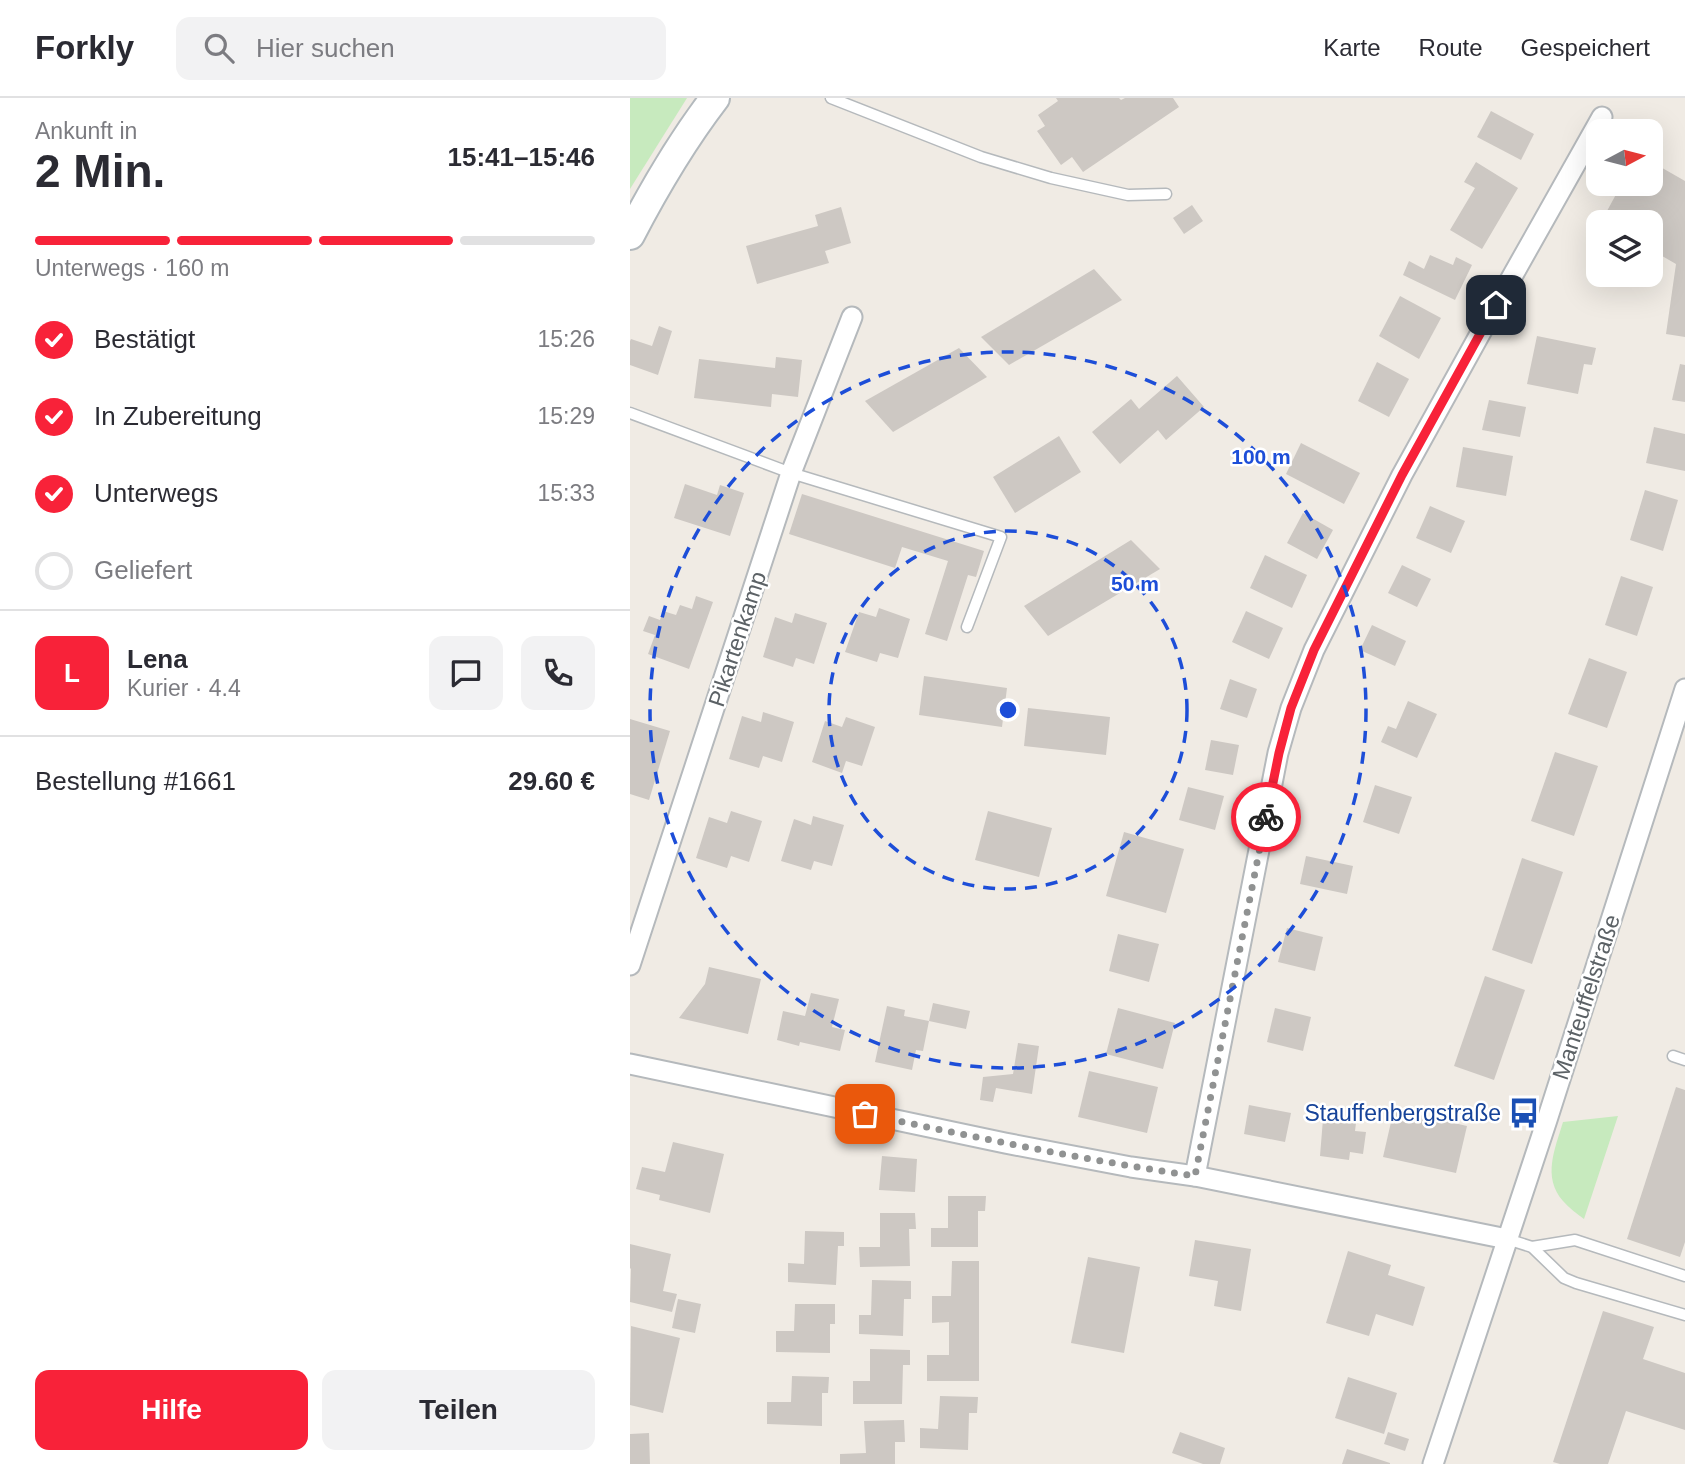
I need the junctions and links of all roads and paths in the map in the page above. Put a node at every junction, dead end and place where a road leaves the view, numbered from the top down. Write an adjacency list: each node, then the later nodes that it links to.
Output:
1 (715, 98): 5 (main road)
2 (831, 98): 4 (lane)
3 (1602, 117): 15 (street)
4 (1166, 194)
5 (630, 235)
6 (852, 317): 8 (street, Pikartenkamp)
7 (630, 413): 8 (lane)
8 (791, 473): 9 (lane); 11 (street, Pikartenkamp)
9 (967, 627)
10 (1685, 689): 16 (street, Manteuffelstraße)
11 (630, 965)
12 (1673, 1056): 13 (lane)
13 (1685, 1060)
14 (630, 1064): 15 (street)
15 (1195, 1176): 16 (street)
16 (1507, 1239): 17 (lane); 20 (street, Manteuffelstraße)
17 (1532, 1247): 18 (lane); 19 (lane)
18 (1685, 1276)
19 (1685, 1315)
20 (1433, 1464)

